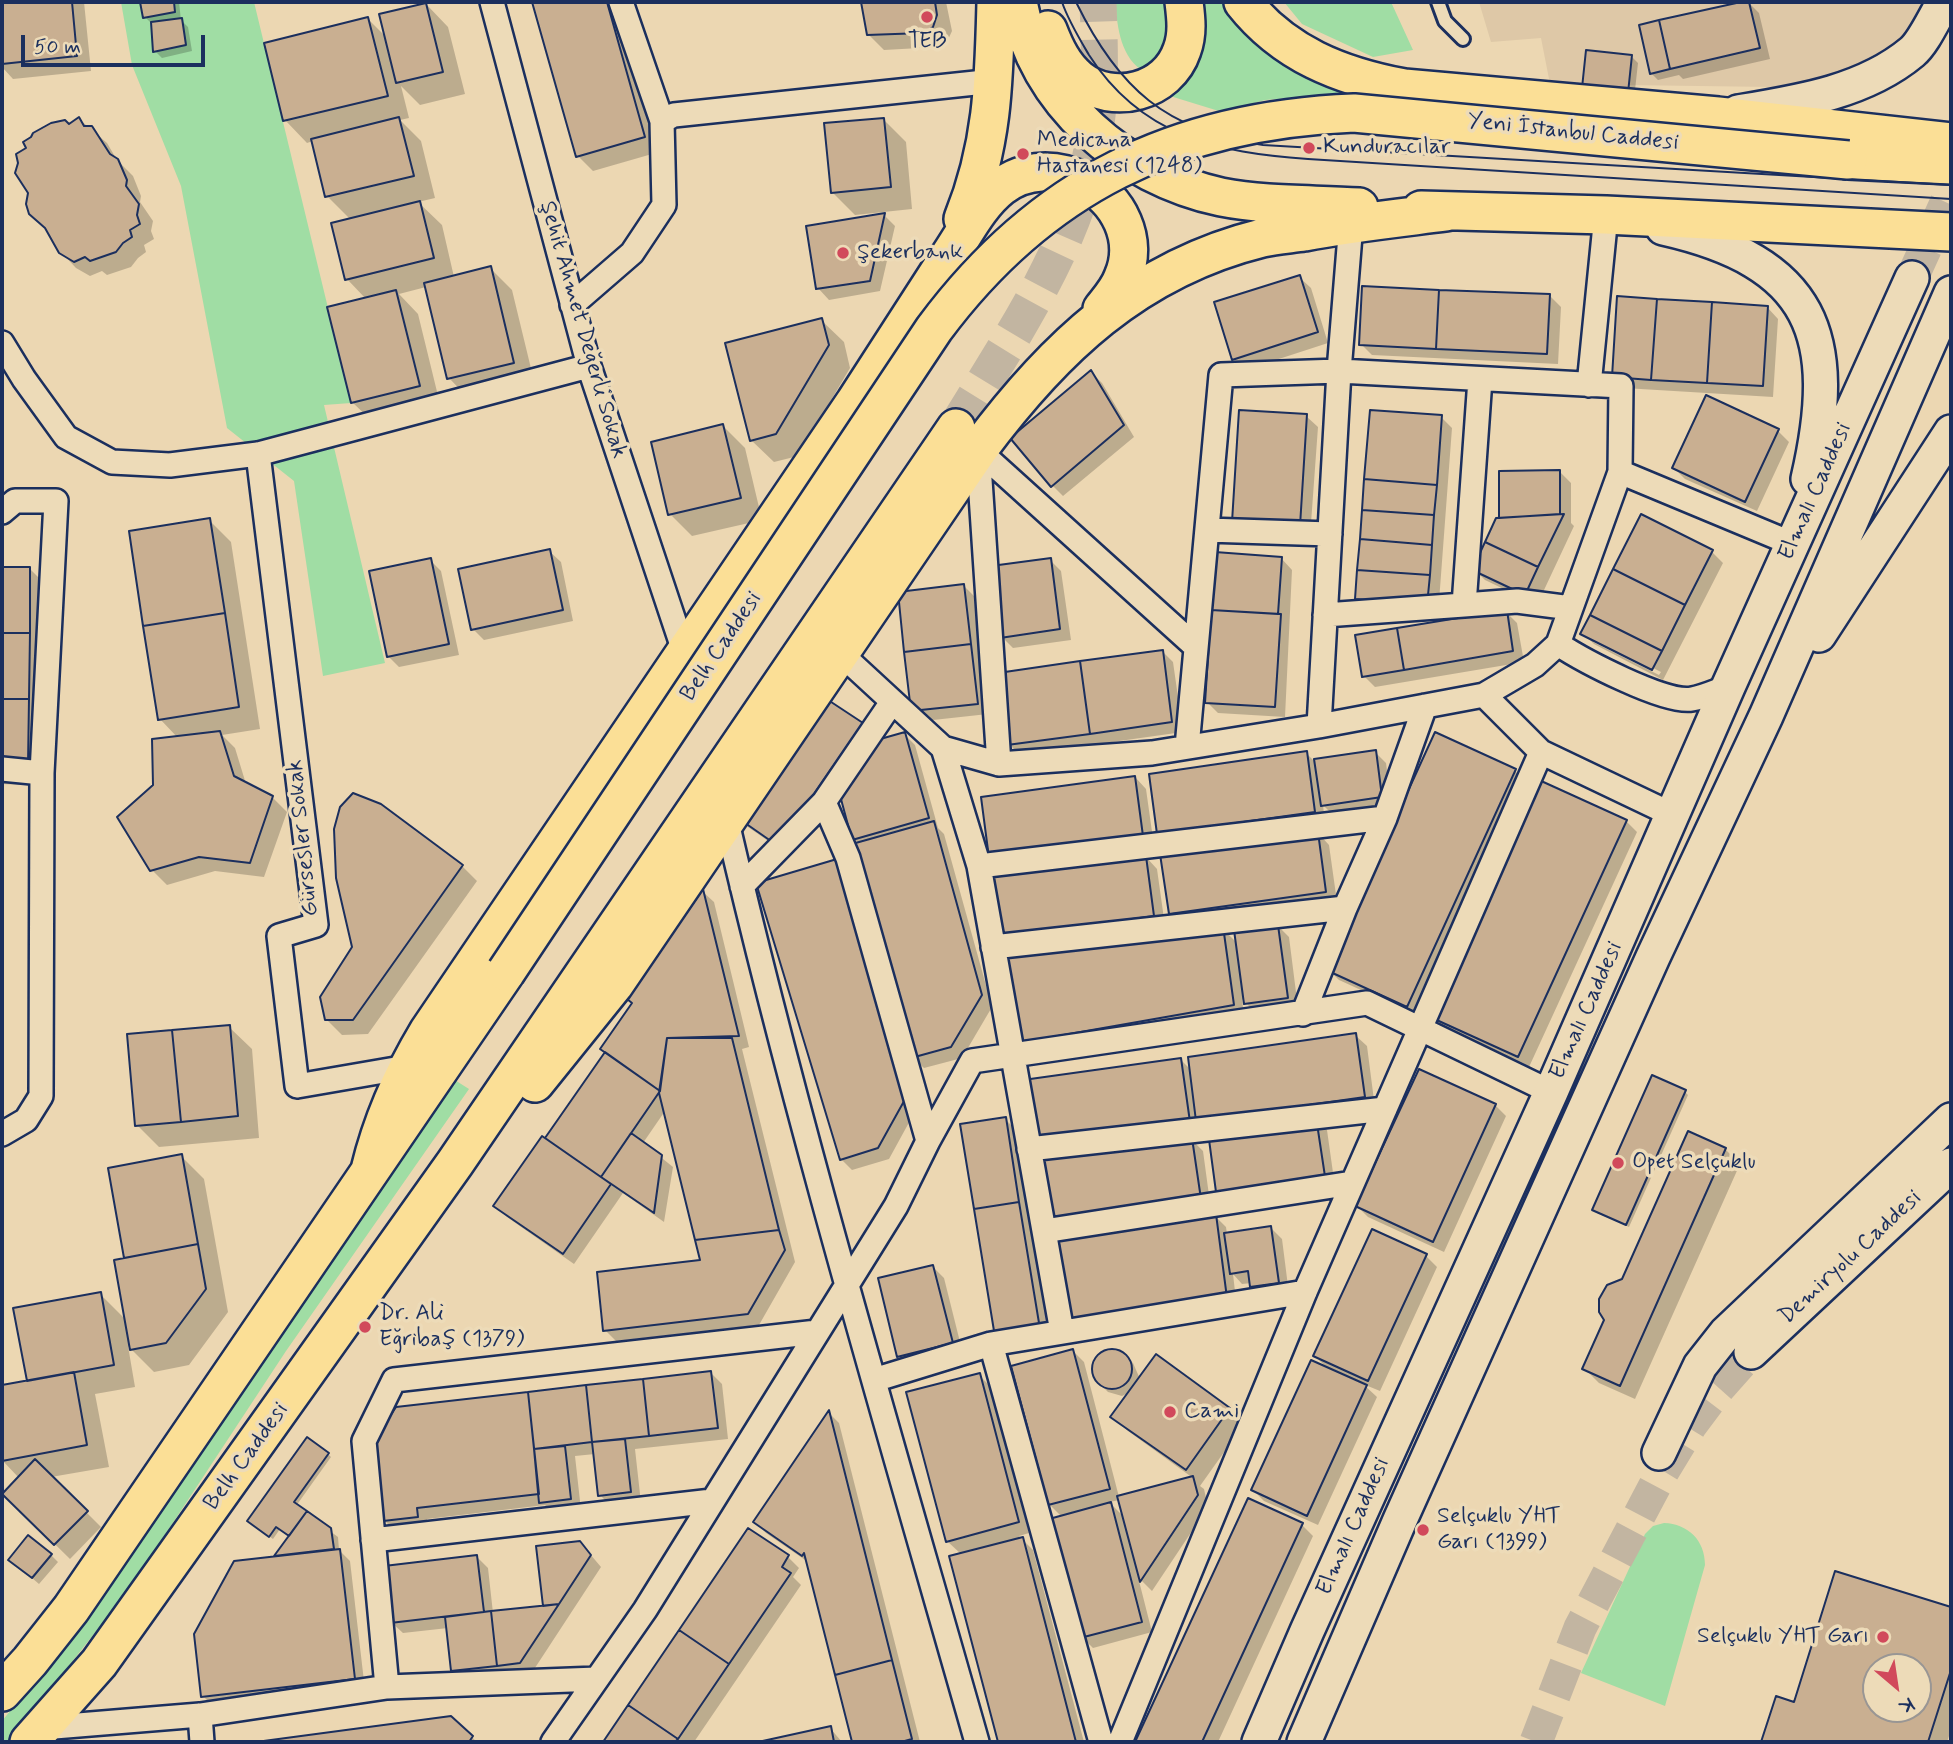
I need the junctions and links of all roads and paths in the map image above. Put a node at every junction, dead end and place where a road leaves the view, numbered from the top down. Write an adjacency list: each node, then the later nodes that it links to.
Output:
1 (492, 2): 24 (street, Şehit Ahmet Değerli Sokak)
2 (621, 2): 13 (street)
3 (996, 2): 11 (main road)
4 (1018, 2): 17 (main road)
5 (1040, 2): 6 (main road)
6 (1184, 2)
7 (1243, 2): 12 (main road)
8 (1438, 2): 10 (lane)
9 (1944, 2): 12 (main road)
10 (1463, 39)
11 (994, 81): 13 (street); 21 (main road)
12 (1718, 116): 14 (main road)
13 (662, 121): 24 (street)
14 (1951, 142)
15 (1951, 165): 16 (main road, Yeni İstanbul Caddesi, bridge)
16 (1120, 169): 79 (main road, Belh Caddesi, bridge)
17 (1446, 212): 18 (main road); 19 (main road)
18 (1606, 215): 20 (main road); 31 (street); 39 (main road)
19 (1351, 223): 25 (main road); 28 (street)
20 (1951, 232)
21 (946, 263): 25 (main road); 46 (main road, Belh Caddesi)
22 (1912, 278): 39 (main road, Elmalı Caddesi)
23 (1951, 293): 51 (main road, Elmalı Caddesi)
24 (572, 305): 27 (street, Şehit Ahmet Değerli Sokak)
25 (1094, 321): 33 (main road, Belh Caddesi)
26 (2, 343): 30 (street)
27 (589, 366): 34 (street); 46 (street, Şehit Ahmet Değerli Sokak)
28 (1339, 371): 29 (street); 37 (street); 38 (street)
29 (1480, 379): 31 (street); 40 (street)
30 (13, 380): 34 (street)
31 (1589, 385): 35 (street)
32 (1951, 432): 51 (main road)
33 (967, 439): 44 (street); 45 (main road, Belh Caddesi); 56 (street); 77 (main road, Belh Caddesi)
34 (258, 454): 70 (street, Gürsesler Sokak)
35 (1620, 472): 39 (street); 41 (street)
36 (2, 512): 58 (street)
37 (1207, 530): 38 (street); 44 (street)
38 (1330, 534): 42 (street)
39 (1793, 544): 47 (main road, Elmalı Caddesi)
40 (1464, 605): 41 (street); 42 (street)
41 (1571, 608): 43 (street)
42 (1325, 615): 52 (street)
43 (1558, 644): 47 (street); 48 (street)
44 (1196, 647): 53 (street)
45 (840, 653): 49 (street); 61 (main road, Belh Caddesi)
46 (685, 654): 70 (main road, Belh Caddesi)
47 (1728, 687): 60 (main road, Elmalı Caddesi)
48 (1484, 695): 50 (street); 55 (street)
49 (892, 702): 54 (street); 59 (street)
50 (1425, 706): 52 (street); 62 (street)
51 (1766, 716): 103 (main road, Elmalı Caddesi)
52 (1319, 726): 53 (street)
53 (1187, 747): 56 (street)
54 (943, 748): 56 (street); 63 (street)
55 (1541, 752): 60 (street); 68 (street)
56 (999, 764)
57 (2, 769): 58 (street)
58 (42, 773): 74 (street)
59 (824, 802): 64 (street); 75 (street)
60 (1673, 815): 71 (main road, Elmalı Caddesi)
61 (726, 818): 64 (street); 77 (main road, Belh Caddesi)
62 (1385, 818): 63 (street); 65 (street)
63 (979, 866): 66 (street)
64 (742, 886): 82 (street)
65 (1345, 908): 66 (street); 67 (street)
66 (993, 947): 69 (street)
67 (1303, 1014): 68 (street); 69 (street)
68 (1419, 1030): 71 (street); 72 (street)
69 (1012, 1055): 75 (street); 76 (street)
70 (407, 1067): 79 (main road, Belh Caddesi)
71 (1551, 1092): 102 (main road, Elmalı Caddesi)
72 (1385, 1109): 76 (street); 80 (street)
73 (1951, 1120): 89 (main road)
74 (2, 1134)
75 (928, 1141): 82 (street)
76 (1029, 1149): 81 (street)
77 (455, 1163): 96 (main road, Belh Caddesi)
78 (1951, 1165): 87 (main road, Demiryolu Caddesi)
79 (370, 1170): 94 (main road, Belh Caddesi)
80 (1352, 1183): 81 (street); 83 (street)
81 (1044, 1231): 85 (street)
82 (847, 1284): 84 (street); 88 (street)
83 (1305, 1292): 85 (street); 101 (street)
84 (817, 1332): 90 (street); 91 (street)
85 (1062, 1332): 86 (street)
86 (991, 1344): 88 (street); 100 (street)
87 (1751, 1352)
88 (874, 1380): 99 (street)
89 (1659, 1453)
90 (712, 1501): 91 (street); 92 (street)
91 (373, 1540): 93 (street)
92 (597, 1679): 93 (street); 98 (street)
93 (387, 1687): 95 (street)
94 (2, 1692)
95 (200, 1716): 96 (street); 97 (street)
96 (35, 1735)
97 (202, 1742)
98 (553, 1742)
99 (977, 1742)
100 (1101, 1742)
101 (1120, 1742)
102 (1259, 1742)
103 (1304, 1742)

